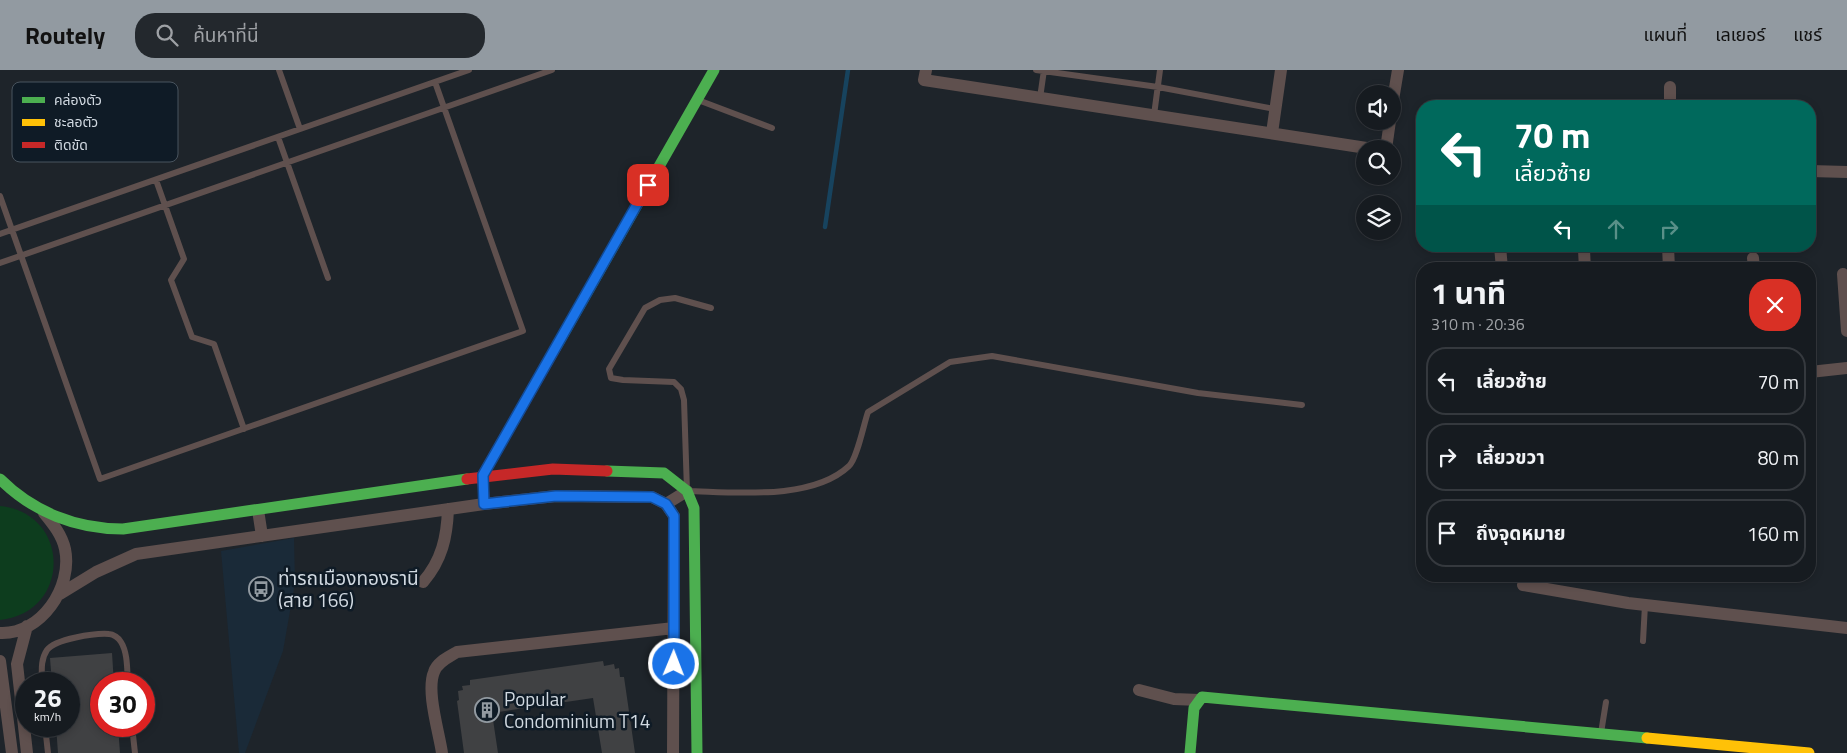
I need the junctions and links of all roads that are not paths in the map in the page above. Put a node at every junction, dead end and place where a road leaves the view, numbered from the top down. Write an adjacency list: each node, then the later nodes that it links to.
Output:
1 (279, 70): 22 (lane)
2 (469, 70): 11 (lane)
3 (552, 70): 18 (lane)
4 (714, 70): 16 (street)
5 (926, 70): 15 (street)
6 (1036, 70): 10 (lane)
7 (1160, 70): 13 (lane)
8 (1281, 70): 19 (street)
9 (1398, 70): 12 (street)
10 (1044, 71): 13 (lane); 15 (lane)
11 (435, 82): 18 (lane); 22 (lane)
12 (1396, 85)
13 (1158, 86): 19 (lane); 20 (lane)
14 (1670, 88): 17 (street)
15 (1040, 98): 20 (street)
16 (697, 99): 21 (lane); 44 (street)
17 (1670, 100)
18 (444, 108): 26 (lane); 43 (lane)
19 (1276, 109): 23 (street)
20 (1154, 115): 23 (street)
21 (772, 128)
22 (300, 129): 24 (lane)
23 (1272, 133): 25 (street)
24 (278, 137): 26 (lane); 29 (lane)
25 (1356, 146)
26 (287, 163): 31 (lane); 37 (lane)
27 (1816, 171): 28 (street)
28 (1847, 172)
29 (156, 180): 31 (lane); 32 (lane)
30 (0, 196): 32 (lane)
31 (166, 206): 34 (lane); 43 (lane)
32 (12, 230): 33 (lane); 34 (lane)
33 (0, 234)
34 (21, 256): 35 (lane); 43 (lane)
35 (0, 263)
36 (1843, 274): 39 (street)
37 (328, 278)
38 (711, 308): 46 (lane)
39 (1847, 331)
40 (1847, 368): 41 (street)
41 (1816, 371)
42 (1302, 405): 46 (lane)
43 (244, 429)
44 (483, 475): 46 (street); 49 (street); 53 (street)
45 (0, 479): 48 (street)
46 (687, 490): 50 (street); 82 (street)
47 (0, 494): 48 (street)
48 (20, 497): 52 (street)
49 (484, 504): 50 (street); 51 (street)
50 (666, 504): 60 (street)
51 (448, 509): 54 (street); 55 (street)
52 (42, 510): 53 (street); 57 (street)
53 (258, 510): 54 (street)
54 (263, 540): 57 (street)
55 (422, 582)
56 (1523, 585): 58 (street)
57 (60, 594): 59 (street)
58 (1645, 604): 61 (street); 63 (lane)
59 (27, 626): 62 (street); 65 (street)
60 (674, 628): 80 (street); 81 (street)
61 (1847, 628)
62 (0, 633)
63 (1643, 641)
64 (0, 661): 71 (street)
65 (19, 672)
66 (42, 672): 67 (lane)
67 (127, 672)
68 (1139, 690): 69 (street)
69 (1199, 700): 72 (street); 83 (street)
70 (1606, 702): 72 (lane)
71 (4, 728): 76 (street)
72 (1601, 734): 84 (street)
73 (26, 737): 77 (street)
74 (46, 737): 78 (lane)
75 (133, 737): 79 (lane)
76 (12, 753)
77 (27, 753)
78 (48, 753)
79 (135, 753)
80 (442, 753)
81 (673, 753)
82 (697, 753)
83 (1190, 753)
84 (1809, 753)

